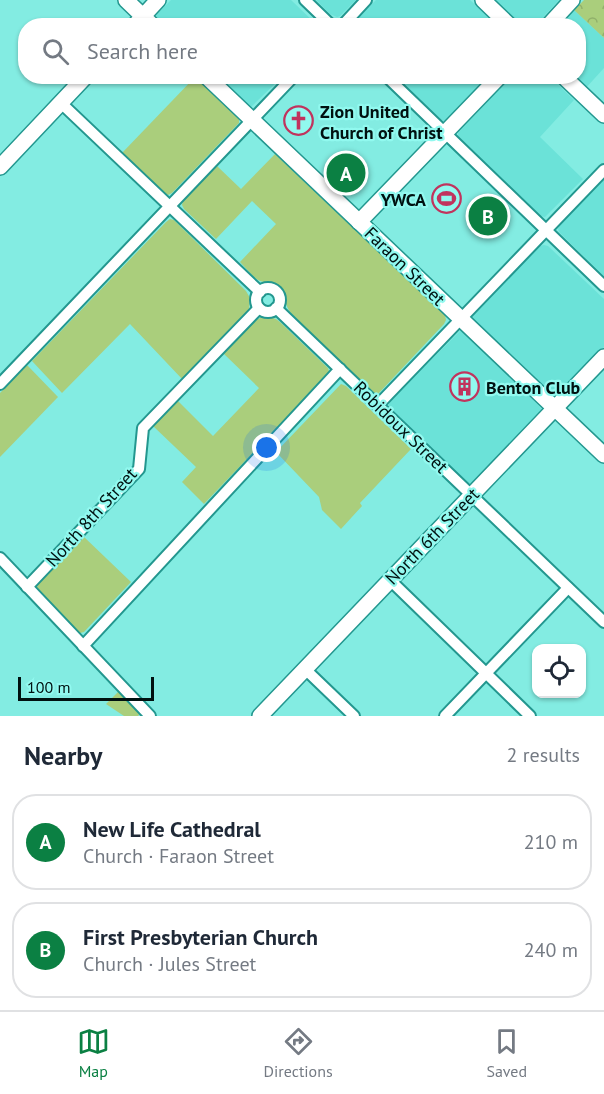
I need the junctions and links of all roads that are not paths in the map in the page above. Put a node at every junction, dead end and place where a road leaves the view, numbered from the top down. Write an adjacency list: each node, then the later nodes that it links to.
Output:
1 (126, 0): 7 (street)
2 (159, 0): 8 (street)
3 (305, 0): 9 (street)
4 (366, 0): 10 (street)
5 (483, 0): 11 (street)
6 (572, 0): 12 (street)
7 (140, 18)
8 (146, 18)
9 (324, 18)
10 (349, 18)
11 (502, 18)
12 (555, 18)
13 (79, 84): 19 (street)
14 (214, 84): 21 (street, Faraon Street)
15 (287, 84): 21 (street)
16 (394, 84): 22 (street)
17 (493, 84): 22 (street)
18 (571, 84): 20 (street)
19 (61, 103): 23 (street); 25 (street)
20 (604, 115)
21 (253, 121): 25 (street); 26 (street, Faraon Street)
22 (446, 134): 26 (street); 27 (street)
23 (0, 167)
24 (604, 170): 27 (street)
25 (170, 207): 29 (street); 35 (street)
26 (359, 222): 32 (street, Faraon Street)
27 (545, 230): 28 (street); 32 (street)
28 (604, 286)
29 (260, 292): 30 (street); 31 (street)
30 (259, 308): 31 (street); 42 (street, North 8th Street)
31 (276, 308): 34 (street, Robidoux Street)
32 (461, 319): 36 (street); 37 (street, Faraon Street)
33 (604, 357): 37 (street, North 6th Street)
34 (340, 369): 36 (street, Robidoux Street); 45 (street)
35 (0, 384)
36 (378, 405): 39 (street, Robidoux Street)
37 (554, 408): 38 (street, Faraon Street); 39 (street, North 6th Street)
38 (604, 455)
39 (472, 495): 41 (street, North 6th Street); 43 (street, Robidoux Street)
40 (0, 558): 42 (street)
41 (390, 580): 46 (street, North 6th Street); 47 (street)
42 (27, 587): 45 (street)
43 (568, 588): 44 (street, Robidoux Street); 47 (street)
44 (604, 622)
45 (83, 646): 48 (street)
46 (305, 669): 49 (street, North 6th Street); 50 (street)
47 (486, 673): 51 (street); 52 (street)
48 (150, 716)
49 (260, 716)
50 (354, 716)
51 (445, 716)
52 (530, 716)

